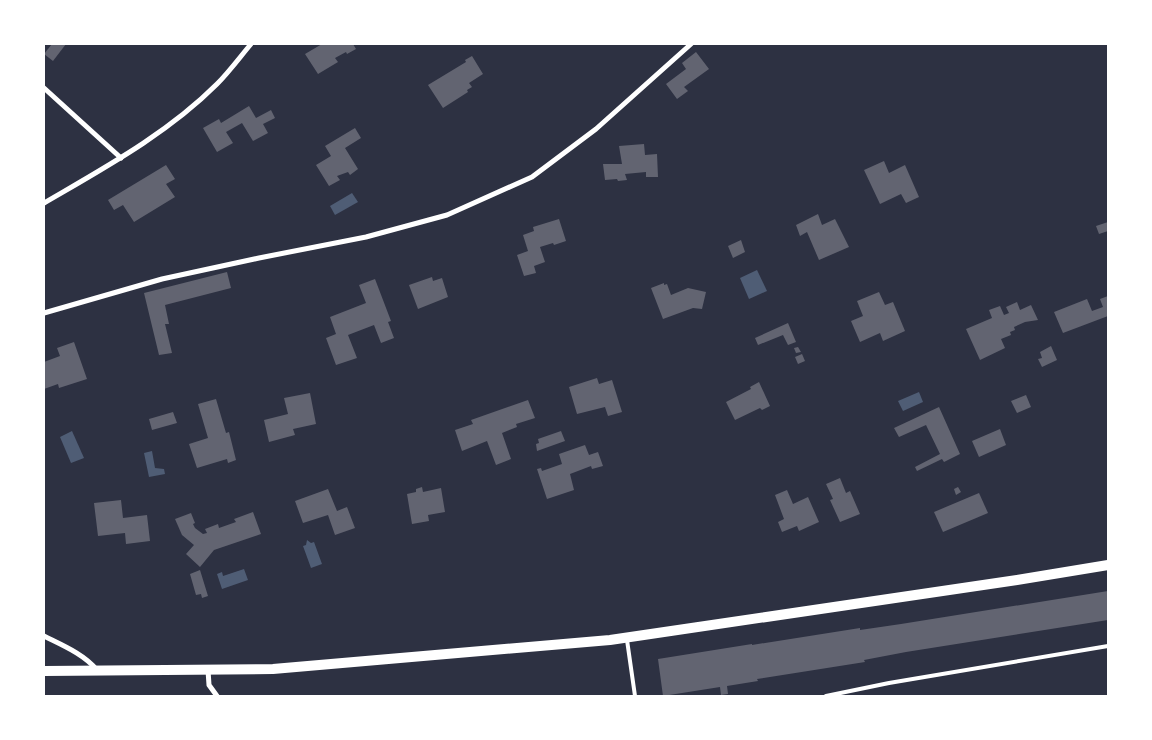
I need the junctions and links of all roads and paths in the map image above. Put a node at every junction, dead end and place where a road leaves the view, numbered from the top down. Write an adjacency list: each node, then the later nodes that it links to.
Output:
1 (252, 44): 4 (street)
2 (691, 44): 6 (street)
3 (44, 88): 4 (street)
4 (121, 158): 5 (street)
5 (44, 203)
6 (44, 313)
7 (1108, 565): 9 (main road)
8 (44, 636): 12 (street)
9 (626, 637): 11 (main road); 15 (lane)
10 (1108, 646): 16 (lane)
11 (208, 670): 12 (main road); 14 (street)
12 (98, 671): 13 (main road)
13 (44, 672)
14 (217, 696)
15 (635, 696)
16 (826, 696)

